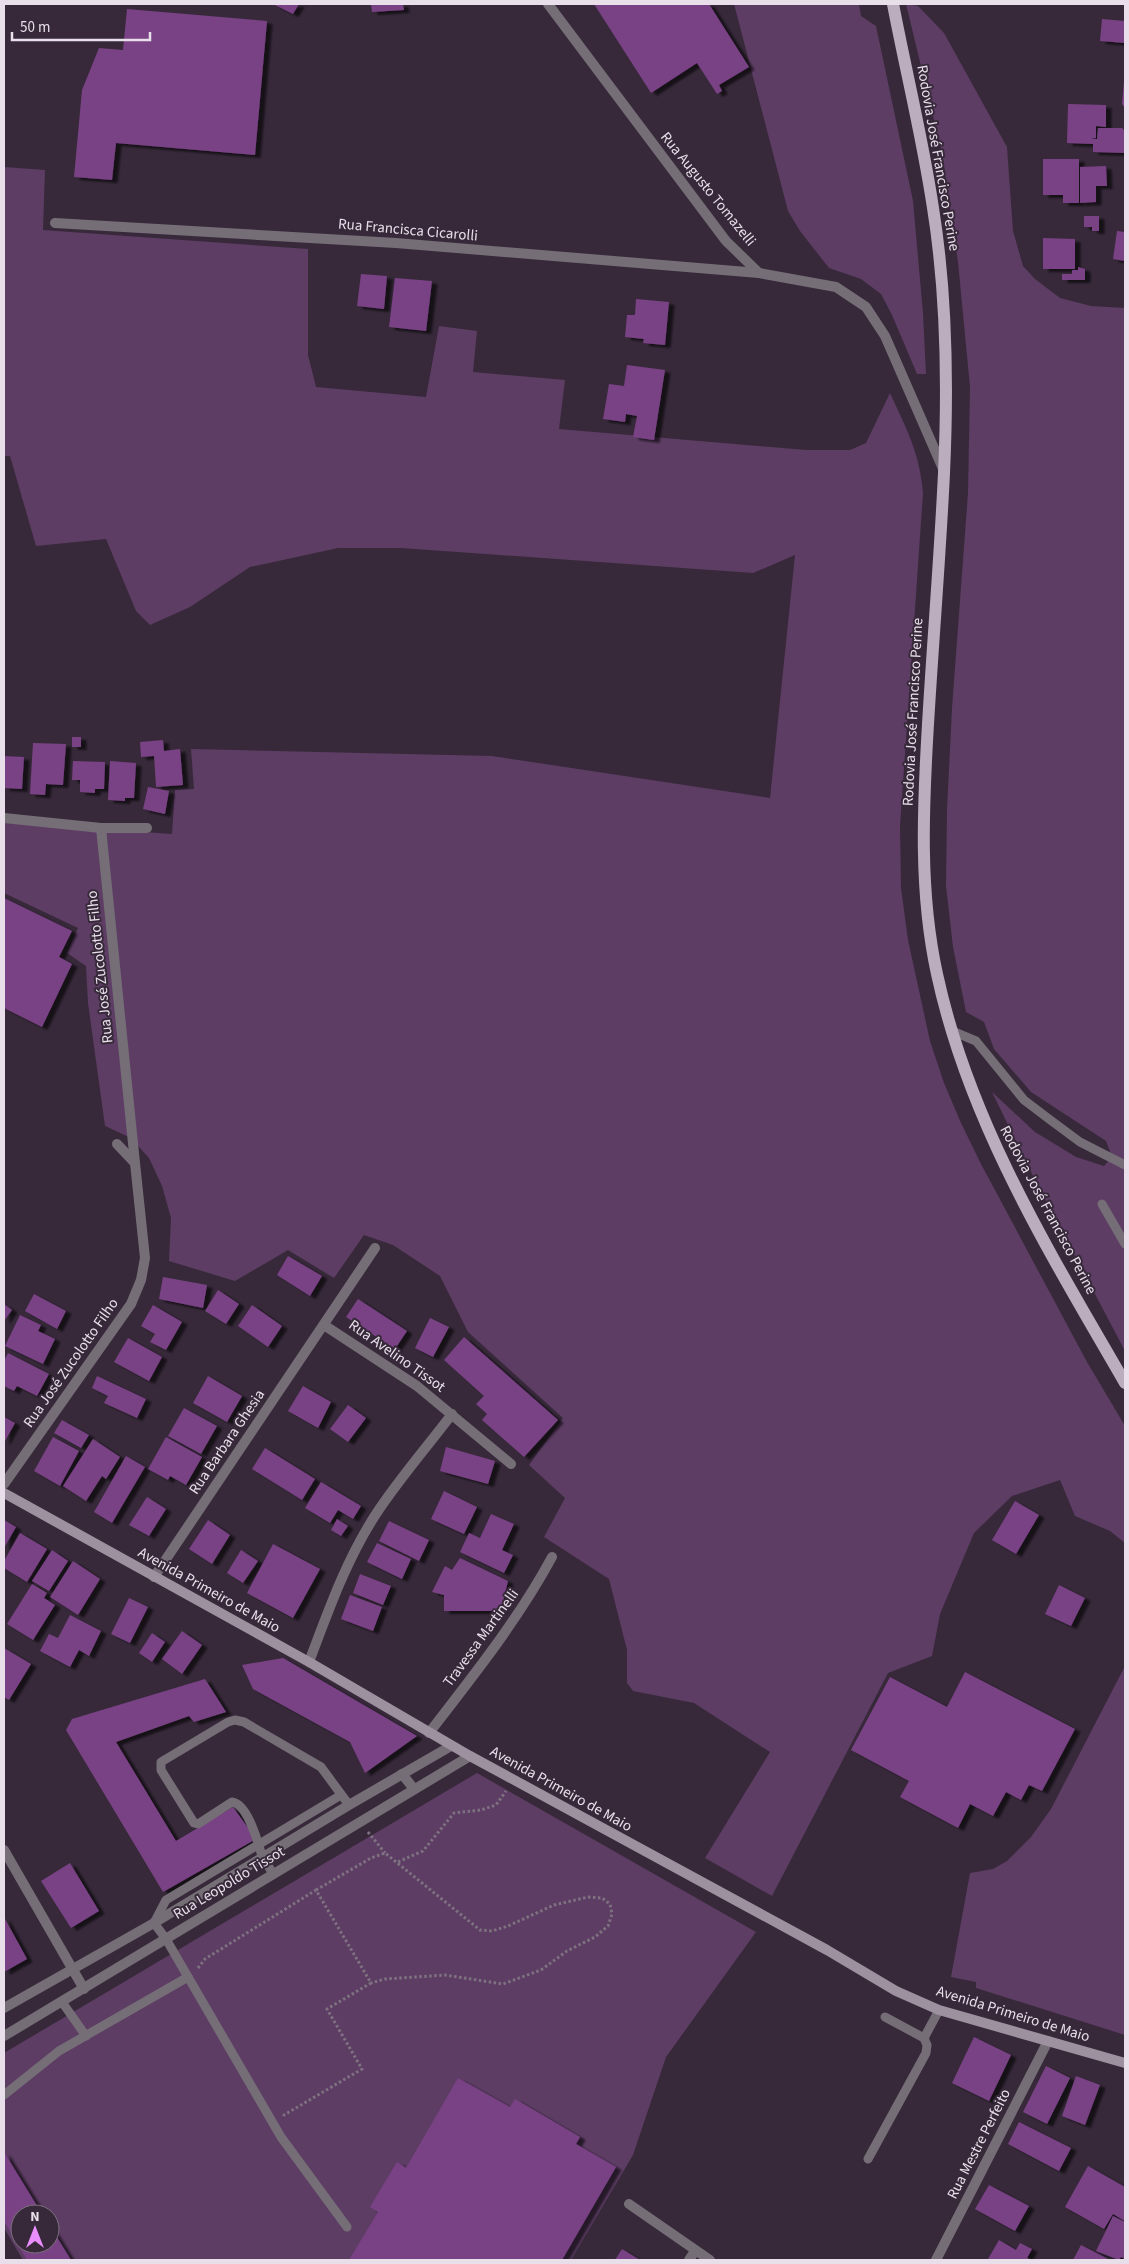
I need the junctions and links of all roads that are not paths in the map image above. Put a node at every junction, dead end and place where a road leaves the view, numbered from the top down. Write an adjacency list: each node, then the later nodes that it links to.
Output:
1 (548, 4): 4 (street, Rua Augusto Tomazelli)
2 (893, 4): 5 (main road, Rodovia José Francisco Perine)
3 (55, 223): 4 (street, Rua Francisca Cicarolli)
4 (759, 273): 5 (street)
5 (944, 472): 9 (main road, Rodovia José Francisco Perine)
6 (4, 818): 7 (street)
7 (101, 828): 8 (street); 11 (street, Rua José Zucolotto Filho)
8 (147, 828)
9 (952, 1031): 12 (lane); 17 (main road, Rodovia José Francisco Perine)
10 (117, 1144): 11 (street)
11 (135, 1163): 20 (street, Rua José Zucolotto Filho)
12 (1125, 1165)
13 (1102, 1204): 14 (lane)
14 (1125, 1244)
15 (376, 1248): 16 (street, Rua Barbara Ghesia)
16 (324, 1325): 18 (street, Rua Avelino Tissot); 23 (street, Rua Barbara Ghesia)
17 (1125, 1383)
18 (452, 1414): 19 (street, Rua Avelino Tissot); 24 (street)
19 (510, 1464)
20 (4, 1484)
21 (4, 1493): 23 (main road, Avenida Primeiro de Maio)
22 (552, 1557): 25 (street, Travessa Martinelli)
23 (154, 1577): 24 (main road, Avenida Primeiro de Maio)
24 (309, 1662): 25 (main road, Avenida Primeiro de Maio)
25 (429, 1732): 26 (main road, Avenida Primeiro de Maio)
26 (451, 1746): 27 (main road, Avenida Primeiro de Maio); 28 (street, Rua Leopoldo Tissot)
27 (470, 1756): 29 (street, Rua Leopoldo Tissot); 43 (main road, Avenida Primeiro de Maio)
28 (402, 1774): 29 (street); 31 (street, Rua Leopoldo Tissot)
29 (414, 1789): 35 (street, Rua Leopoldo Tissot)
30 (341, 1795): 31 (lane); 32 (lane); 32 (lane)
31 (349, 1804): 34 (street, Rua Leopoldo Tissot)
32 (260, 1844): 34 (lane); 36 (lane)
33 (4, 1850): 38 (street)
34 (262, 1857): 35 (lane); 36 (street, Rua Leopoldo Tissot)
35 (273, 1874): 37 (street, Rua Leopoldo Tissot)
36 (154, 1922): 37 (lane); 38 (street, Rua Leopoldo Tissot)
37 (166, 1939): 39 (lane); 40 (street, Rua Leopoldo Tissot)
38 (71, 1970): 40 (street); 42 (street, Rua Leopoldo Tissot)
39 (188, 1977): 46 (lane); 53 (lane)
40 (84, 1989): 41 (street, Rua Leopoldo Tissot)
41 (62, 2002): 45 (street, Rua Leopoldo Tissot); 46 (lane)
42 (4, 2008)
43 (939, 2010): 47 (lane); 48 (main road, Avenida Primeiro de Maio)
44 (885, 2017): 47 (lane)
45 (4, 2036)
46 (86, 2036): 50 (lane)
47 (924, 2038): 51 (lane)
48 (1048, 2041): 49 (main road, Avenida Primeiro de Maio); 57 (street, Rua Mestre Perfeito)
49 (1125, 2063)
50 (4, 2095)
51 (868, 2159)
52 (628, 2204): 54 (street)
53 (347, 2227)
54 (695, 2251): 55 (street); 56 (street)
55 (689, 2260)
56 (710, 2260)
57 (936, 2260)

